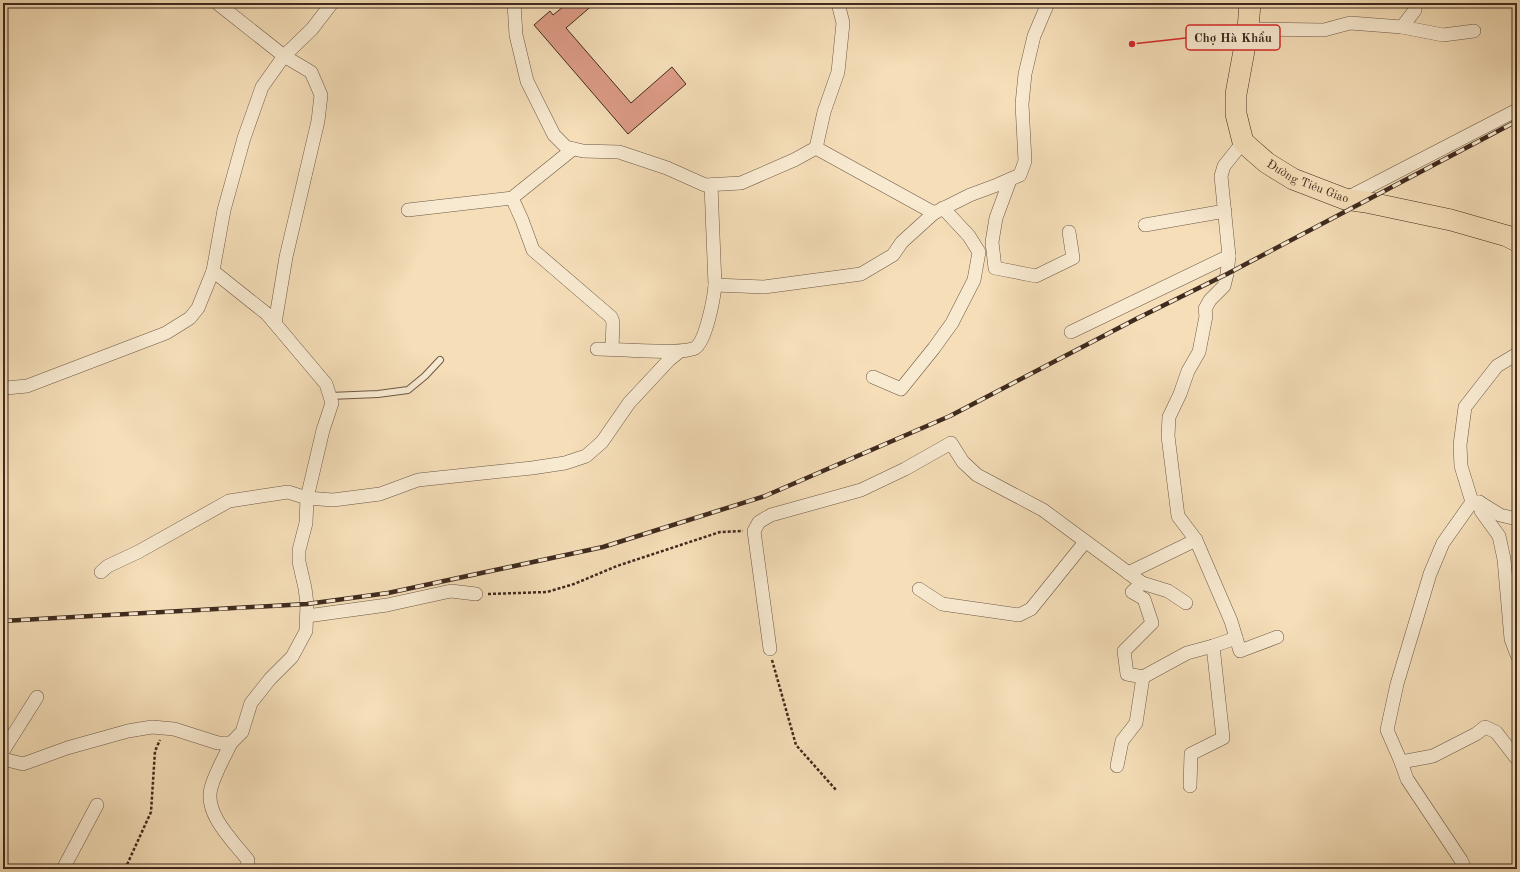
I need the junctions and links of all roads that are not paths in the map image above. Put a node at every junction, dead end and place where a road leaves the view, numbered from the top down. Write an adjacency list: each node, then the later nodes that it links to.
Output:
1 (217, 3): 11 (street)
2 (332, 3): 11 (street)
3 (514, 3): 15 (street)
4 (838, 3): 14 (street)
5 (1048, 3): 16 (street)
6 (1250, 3): 9 (highway)
7 (1415, 3): 8 (street)
8 (1402, 27): 9 (street); 10 (street)
9 (1248, 29): 13 (highway)
10 (1474, 31)
11 (284, 56): 29 (street); 31 (street)
12 (1517, 110): 19 (street)
13 (1243, 142): 19 (highway, Đường Tiêu Giao); 22 (street)
14 (816, 148): 17 (street); 21 (street)
15 (573, 149): 17 (street); 18 (street)
16 (1010, 180): 21 (street); 26 (street)
17 (711, 185): 30 (street)
18 (512, 198): 20 (street); 34 (street)
19 (1345, 199): 25 (highway, Đường Tiêu Giao)
20 (408, 210)
21 (938, 211): 27 (street); 30 (street)
22 (1225, 211): 23 (street); 28 (street)
23 (1145, 225)
24 (1069, 232): 26 (street)
25 (1517, 241)
26 (992, 242): 27 (street)
27 (975, 246): 38 (street)
28 (1229, 256): 32 (street); 44 (street)
29 (213, 271): 31 (street); 39 (street)
30 (715, 285): 35 (street)
31 (275, 323): 40 (street)
32 (1071, 332)
33 (597, 349): 34 (street)
34 (612, 349): 35 (street)
35 (679, 352): 41 (street)
36 (1517, 354): 42 (street)
37 (440, 360): 40 (lane)
38 (873, 377)
39 (3, 385)
40 (330, 396): 41 (street)
41 (307, 498): 46 (street); 52 (street)
42 (1476, 502): 43 (street); 57 (street); 64 (street)
43 (1517, 519)
44 (1196, 540): 47 (street); 54 (street)
45 (1085, 542): 47 (street); 49 (street); 56 (street)
46 (101, 572)
47 (1128, 573): 48 (street)
48 (1142, 583): 51 (street); 58 (street)
49 (919, 589)
50 (476, 594): 52 (street)
51 (1186, 603)
52 (307, 616): 60 (street)
53 (1276, 637): 54 (street)
54 (1236, 638): 55 (street)
55 (1213, 646): 58 (street); 66 (street)
56 (770, 649)
57 (1517, 655)
58 (1143, 677): 65 (street)
59 (37, 697): 61 (street)
60 (231, 743): 62 (street); 68 (street)
61 (3, 751)
62 (3, 759)
63 (1517, 759): 64 (street)
64 (1401, 762): 70 (street)
65 (1117, 766)
66 (1190, 786)
67 (96, 805): 69 (street)
68 (250, 866)
69 (63, 869)
70 (1465, 869)

